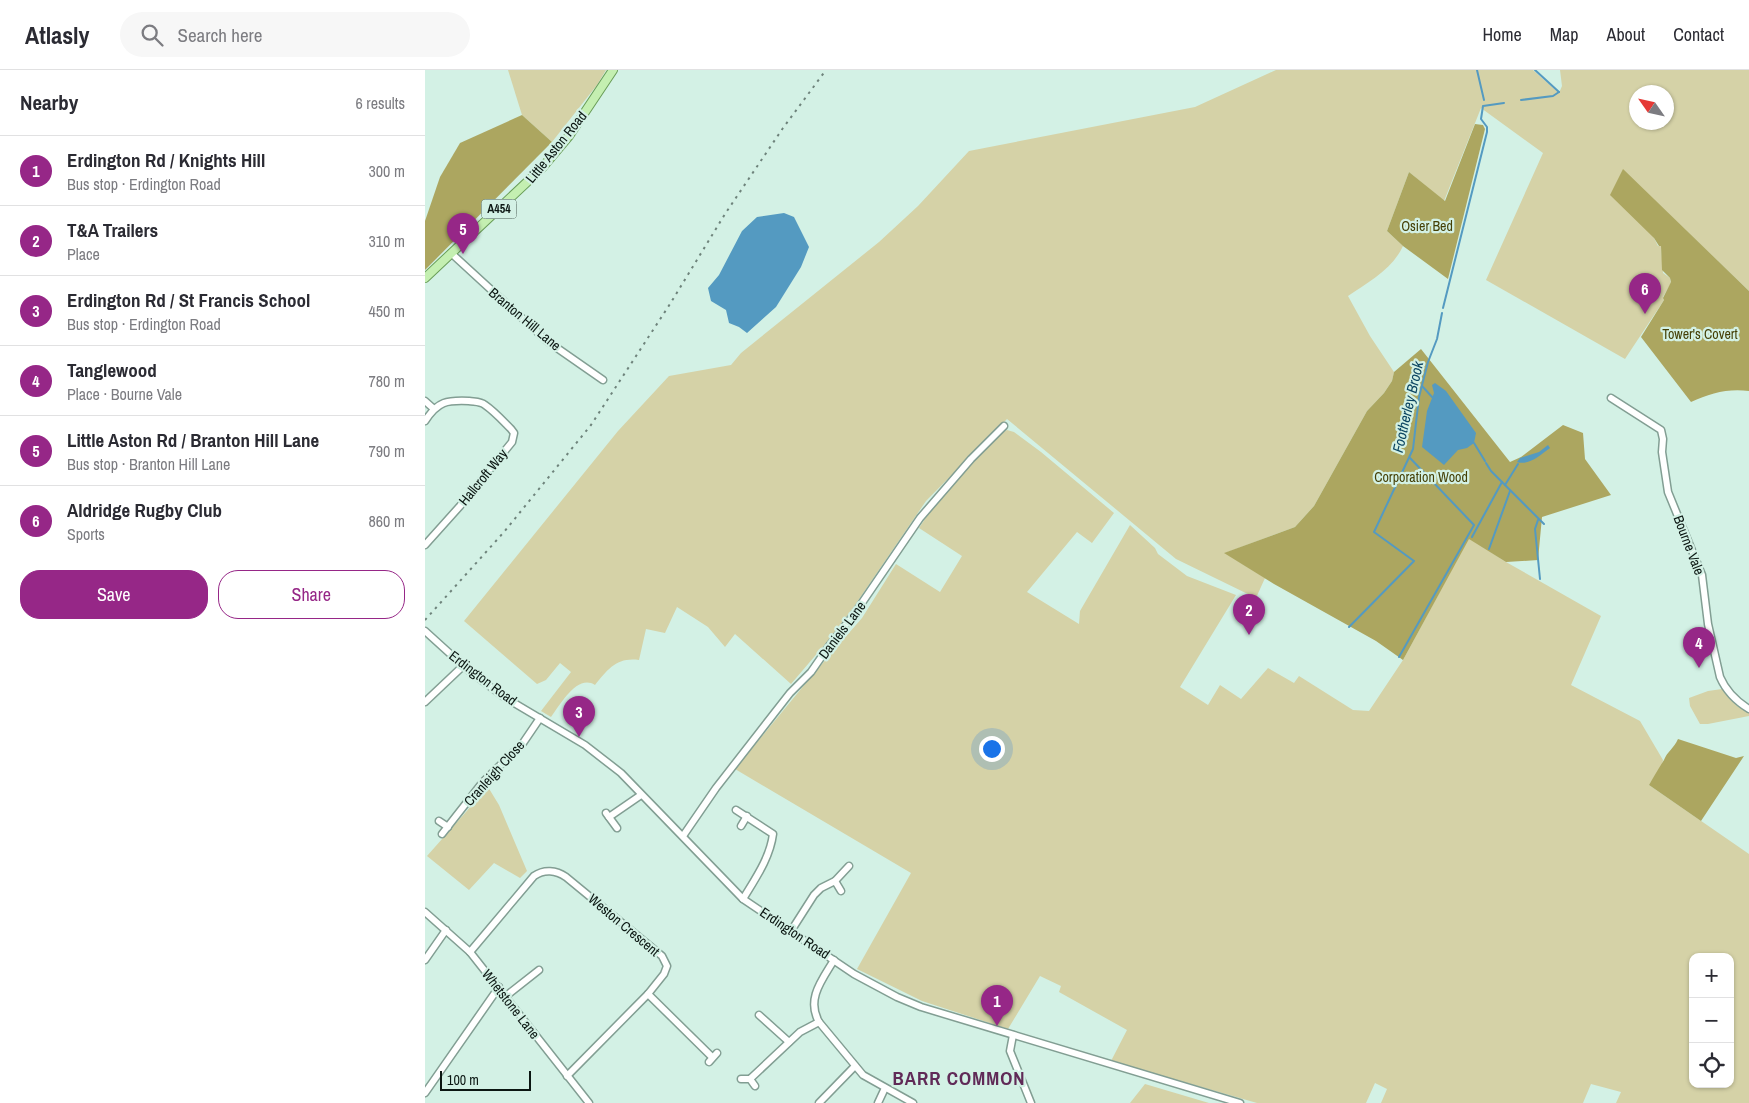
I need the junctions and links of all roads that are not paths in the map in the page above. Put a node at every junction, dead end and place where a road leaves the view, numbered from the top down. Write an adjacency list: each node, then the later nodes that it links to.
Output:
1 (613, 70): 2 (main road, Little Aston Road / A454)
2 (451, 253): 3 (main road, Little Aston Road / A454); 4 (street, Branton Hill Lane)
3 (425, 278)
4 (603, 380)
5 (1611, 398): 14 (street, Bourne Vale)
6 (425, 401): 7 (street)
7 (434, 409): 8 (street, Hallcroft Way); 10 (street, Hallcroft Way)
8 (425, 420)
9 (1004, 426): 24 (street, Daniels Lane)
10 (425, 545)
11 (425, 631): 12 (street, Erdington Road)
12 (463, 666): 13 (street); 15 (street, Erdington Road)
13 (425, 702)
14 (1749, 709)
15 (540, 718): 16 (street, Erdington Road); 21 (street, Cranleigh Close)
16 (641, 795): 22 (street); 24 (street, Erdington Road)
17 (736, 810): 18 (street)
18 (747, 816): 20 (street); 28 (street)
19 (439, 820): 21 (street)
20 (741, 826)
21 (448, 827): 23 (street, Cranleigh Close)
22 (617, 828)
23 (442, 834)
24 (683, 836): 28 (street, Erdington Road)
25 (849, 866): 26 (street)
26 (835, 881): 27 (street); 31 (street)
27 (841, 891)
28 (743, 899): 31 (street, Erdington Road)
29 (425, 912): 30 (street, Whetstone Lane)
30 (446, 930): 32 (street, Whetstone Lane); 33 (street)
31 (791, 931): 34 (street, Erdington Road)
32 (470, 952): 36 (street, Whetstone Lane); 37 (street, Weston Crescent)
33 (425, 960)
34 (834, 960): 40 (street); 41 (street, Erdington Road)
35 (541, 979): 38 (street)
36 (499, 987): 38 (street, Whetstone Lane); 50 (street)
37 (649, 994): 43 (street); 45 (street, Weston Crescent)
38 (506, 996): 45 (street, Whetstone Lane)
39 (759, 1015): 42 (street)
40 (819, 1022): 42 (street); 44 (street)
41 (1013, 1035): 55 (street); 56 (street, Erdington Road)
42 (789, 1042): 47 (street)
43 (713, 1057)
44 (855, 1066): 49 (street); 52 (street)
45 (567, 1076): 51 (street, Whetstone Lane)
46 (741, 1079): 47 (street)
47 (750, 1079): 48 (street)
48 (755, 1086)
49 (885, 1088): 53 (street); 54 (street)
50 (425, 1093)
51 (589, 1103)
52 (819, 1103)
53 (878, 1103)
54 (913, 1103)
55 (1031, 1103)
56 (1240, 1103)

